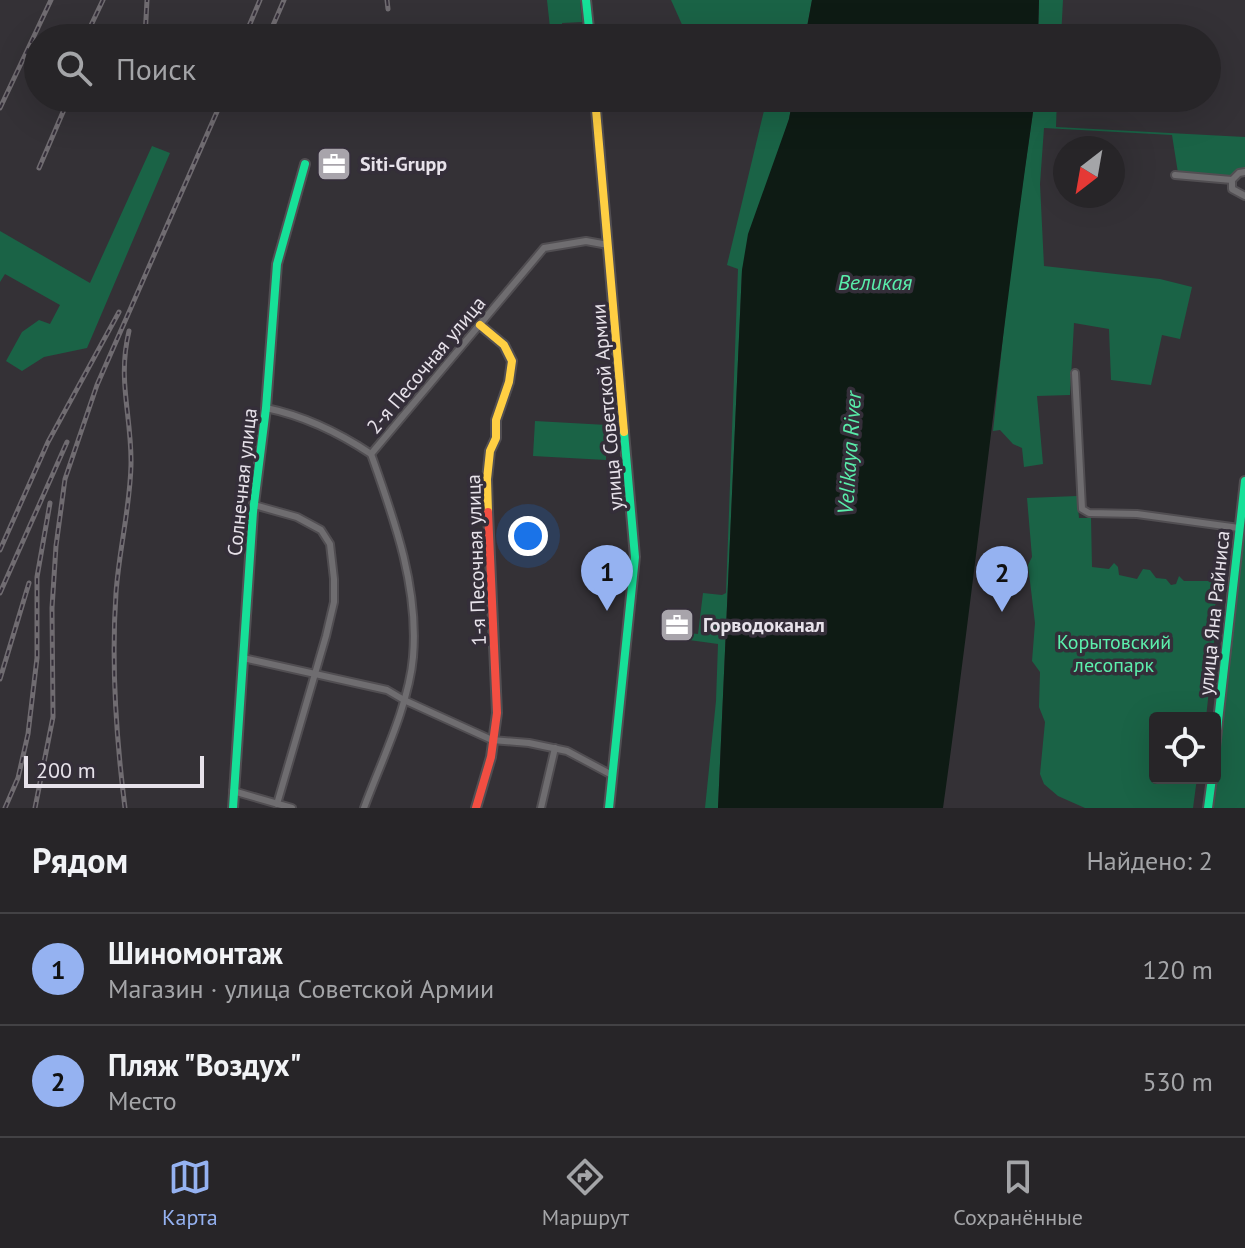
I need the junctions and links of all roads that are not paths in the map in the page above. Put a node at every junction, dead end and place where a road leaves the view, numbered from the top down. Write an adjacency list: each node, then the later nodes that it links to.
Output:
1 (586, 0): 2 (street)
2 (589, 24)
3 (596, 112): 9 (street, улица Советской Армии)
4 (305, 164): 12 (street, Солнечная улица)
5 (1245, 172): 7 (street)
6 (1175, 175): 7 (street)
7 (1232, 180): 8 (street)
8 (1245, 196)
9 (608, 245): 10 (street, 2-я Песочная улица); 23 (street, улица Советской Армии)
10 (480, 325): 13 (street, 2-я Песочная улица); 21 (street, 1-я Песочная улица)
11 (1075, 373): 16 (street)
12 (266, 408): 13 (street); 15 (street, Солнечная улица)
13 (371, 454): 19 (street, 2-я Песочная улица)
14 (1245, 481): 16 (street, улица Яна Райниса)
15 (254, 505): 17 (street, Солнечная улица); 18 (street)
16 (1239, 528): 20 (street, улица Яна Райниса)
17 (243, 658): 18 (street); 25 (street, Солнечная улица)
18 (315, 674): 19 (street); 26 (street)
19 (404, 700): 21 (street); 29 (street, 2-я Песочная улица)
20 (1219, 712)
21 (492, 740): 22 (street); 30 (street, 1-я Песочная улица)
22 (555, 748): 23 (street); 31 (street)
23 (612, 775): 32 (street, улица Советской Армии)
24 (1211, 784): 33 (street)
25 (233, 791): 26 (street); 27 (street, Солнечная улица)
26 (277, 804): 28 (street)
27 (233, 808)
28 (292, 808)
29 (364, 808)
30 (476, 808)
31 (541, 808)
32 (609, 808)
33 (1208, 808)

